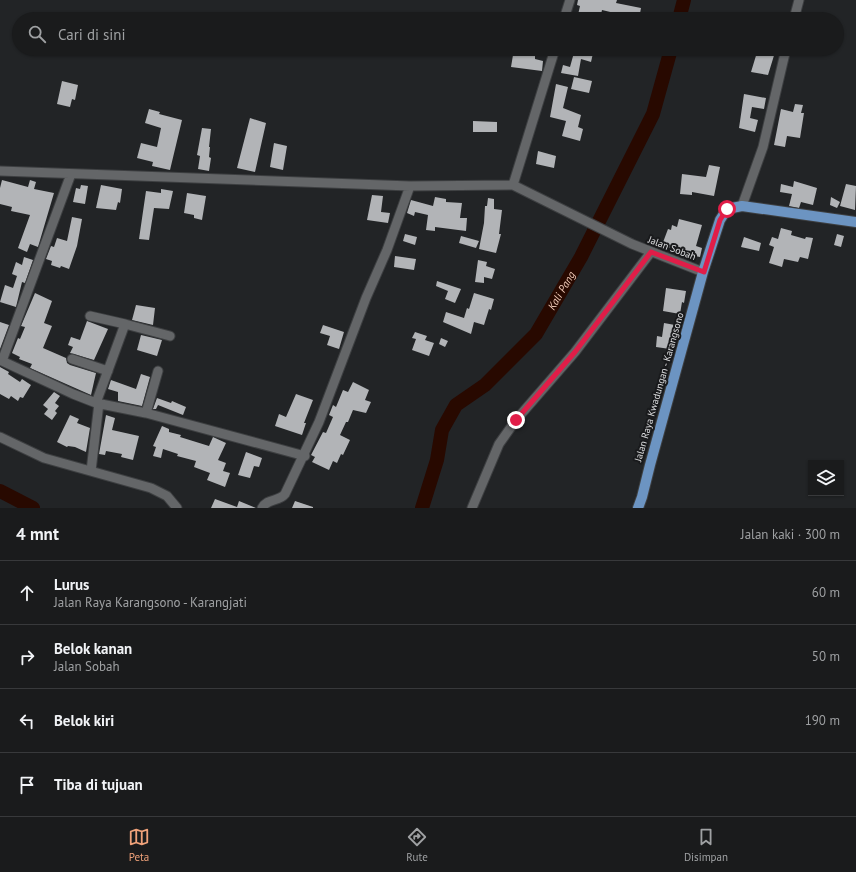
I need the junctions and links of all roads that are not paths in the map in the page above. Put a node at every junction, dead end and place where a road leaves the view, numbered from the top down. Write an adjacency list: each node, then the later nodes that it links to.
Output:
1 (570, 0): 3 (street)
2 (799, 0): 4 (street)
3 (566, 12)
4 (796, 12)
5 (553, 56): 9 (street)
6 (784, 56): 11 (street)
7 (0, 171): 8 (street)
8 (72, 174): 10 (street); 19 (street)
9 (512, 185): 10 (street); 13 (street, Jalan Sobah)
10 (410, 186): 25 (street)
11 (742, 206): 12 (main road); 14 (main road, Jalan Raya Kwadungan - Karangsono)
12 (856, 222)
13 (651, 252): 14 (street, Jalan Sobah); 29 (street)
14 (704, 272): 30 (main road, Jalan Raya Kwadungan - Karangsono)
15 (90, 316): 16 (street)
16 (125, 324): 17 (street); 20 (street)
17 (170, 336)
18 (72, 359): 20 (street)
19 (1, 360): 22 (street)
20 (108, 371): 22 (street)
21 (158, 371): 23 (street)
22 (97, 403): 23 (street); 26 (street)
23 (146, 413): 25 (street)
24 (0, 437): 26 (street)
25 (305, 456): 28 (street)
26 (91, 471): 27 (street)
27 (177, 508)
28 (262, 508)
29 (472, 508)
30 (638, 508)

